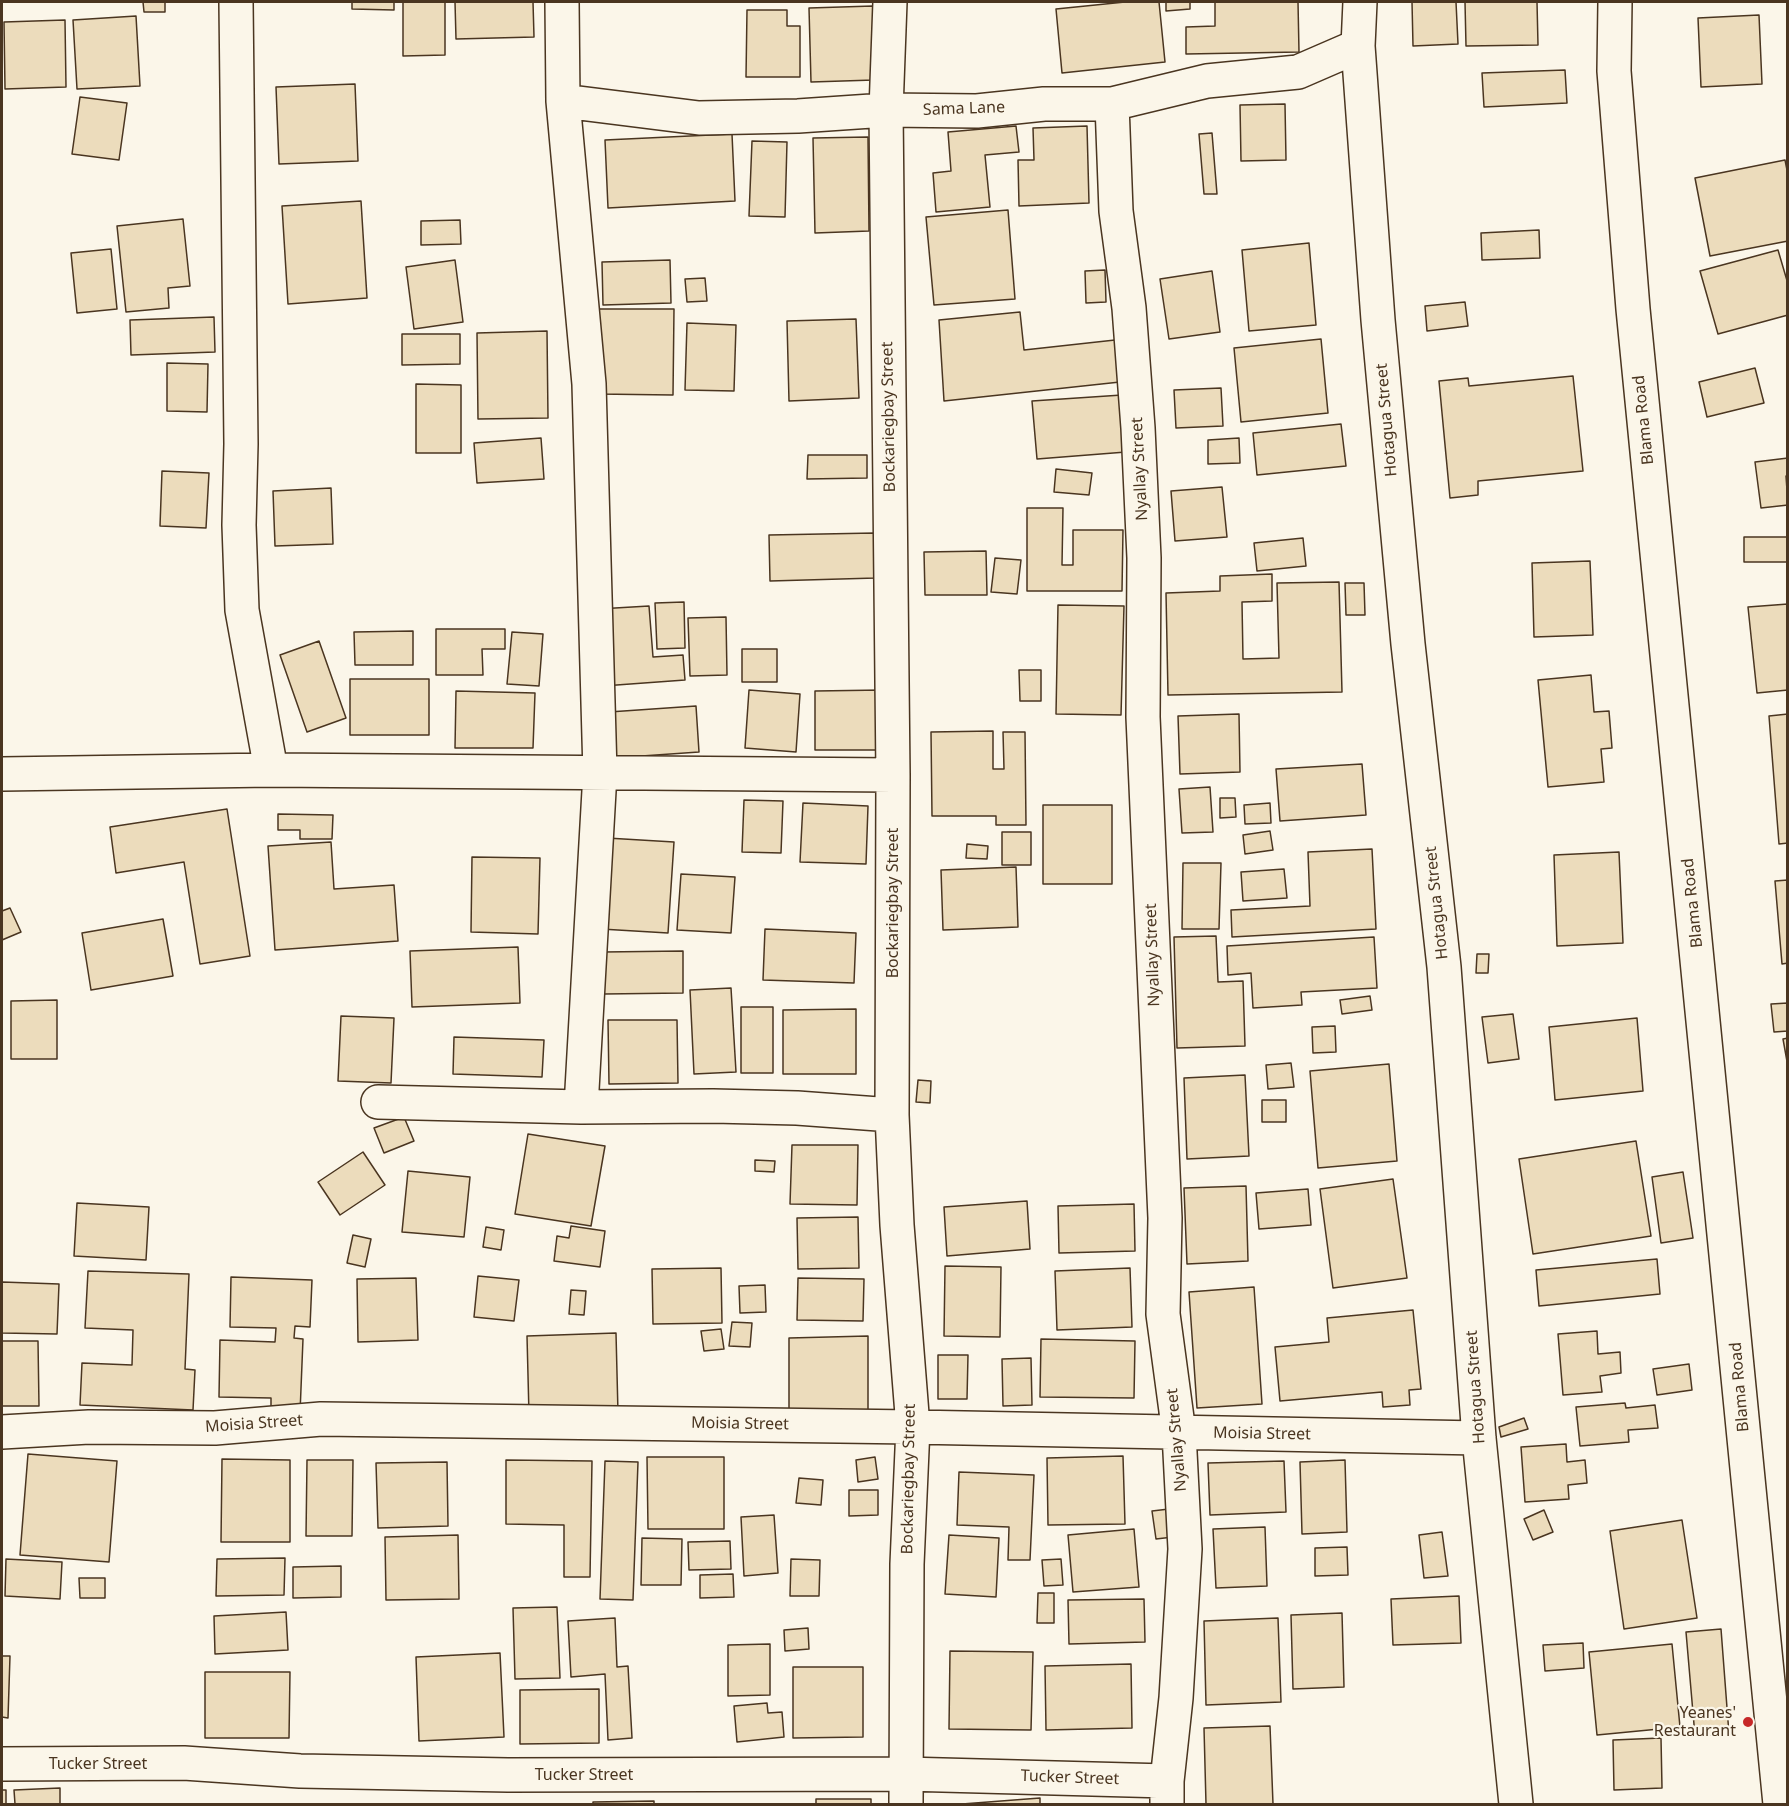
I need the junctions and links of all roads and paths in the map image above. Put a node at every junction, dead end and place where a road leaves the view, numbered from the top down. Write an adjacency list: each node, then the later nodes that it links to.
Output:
1 (236, 2): 10 (street)
2 (562, 2): 7 (street)
3 (890, 2): 9 (street, Bockariegbay Street)
4 (1360, 2): 6 (street, Hotagua Street)
5 (1615, 2): 25 (street, Blama Road)
6 (1358, 46): 8 (street, Sama Lane); 20 (street, Hotagua Street)
7 (563, 101): 9 (street, Sama Lane); 11 (street)
8 (1112, 104): 9 (street, Sama Lane); 19 (street, Nyallay Street)
9 (886, 110): 13 (street, Bockariegbay Street)
10 (271, 770): 11 (street); 12 (street)
11 (600, 773): 13 (street); 15 (street)
12 (2, 774)
13 (893, 775): 16 (street, Bockariegbay Street)
14 (378, 1102): 15 (street)
15 (581, 1107): 16 (street)
16 (892, 1115): 17 (street, Bockariegbay Street)
17 (913, 1427): 18 (street, Moisia Street); 19 (street, Moisia Street); 22 (street, Bockariegbay Street)
18 (2, 1432)
19 (1179, 1433): 20 (street, Moisia Street); 23 (street, Nyallay Street)
20 (1479, 1438): 24 (street, Hotagua Street)
21 (2, 1764): 22 (street, Tucker Street)
22 (905, 1789): 23 (street, Tucker Street)
23 (1167, 1793)
24 (1516, 1804)
25 (1780, 1804)

